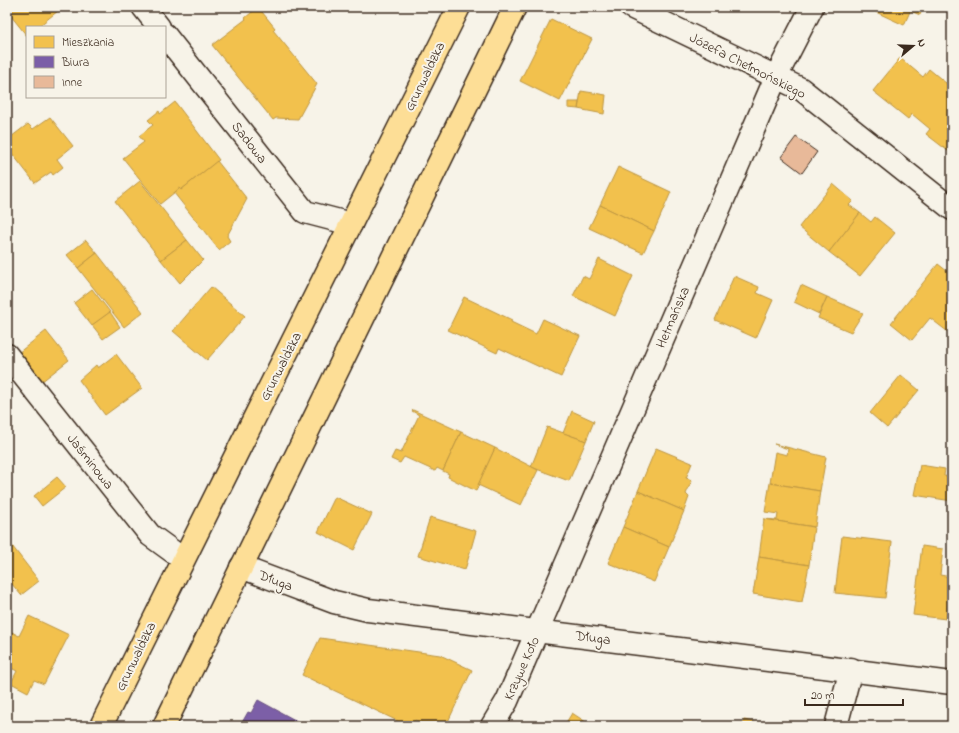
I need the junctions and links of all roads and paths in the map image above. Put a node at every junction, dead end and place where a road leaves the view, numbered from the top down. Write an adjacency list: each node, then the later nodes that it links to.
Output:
1 (143, 7): 6 (street)
2 (459, 7): 10 (main road, Grunwaldzka)
3 (515, 7): 13 (main road)
4 (631, 7): 8 (street, Józefa Chełmońskiego)
5 (812, 7): 8 (street, Hetmańska)
6 (158, 26)
7 (166, 36): 10 (street, Sadowa)
8 (776, 77): 9 (street, Józefa Chełmońskiego); 14 (street, Hetmańska)
9 (952, 209)
10 (352, 224): 12 (main road, Grunwaldzka)
11 (7, 355): 12 (street, Jaśminowa)
12 (183, 559): 17 (main road, Grunwaldzka)
13 (241, 567): 14 (street, Długa); 18 (main road)
14 (537, 630): 15 (street, Długa); 19 (street, Krzywe Koło)
15 (851, 669): 16 (street, Długa); 20 (street)
16 (952, 683)
17 (102, 726)
18 (164, 726)
19 (492, 726)
20 (836, 726)

